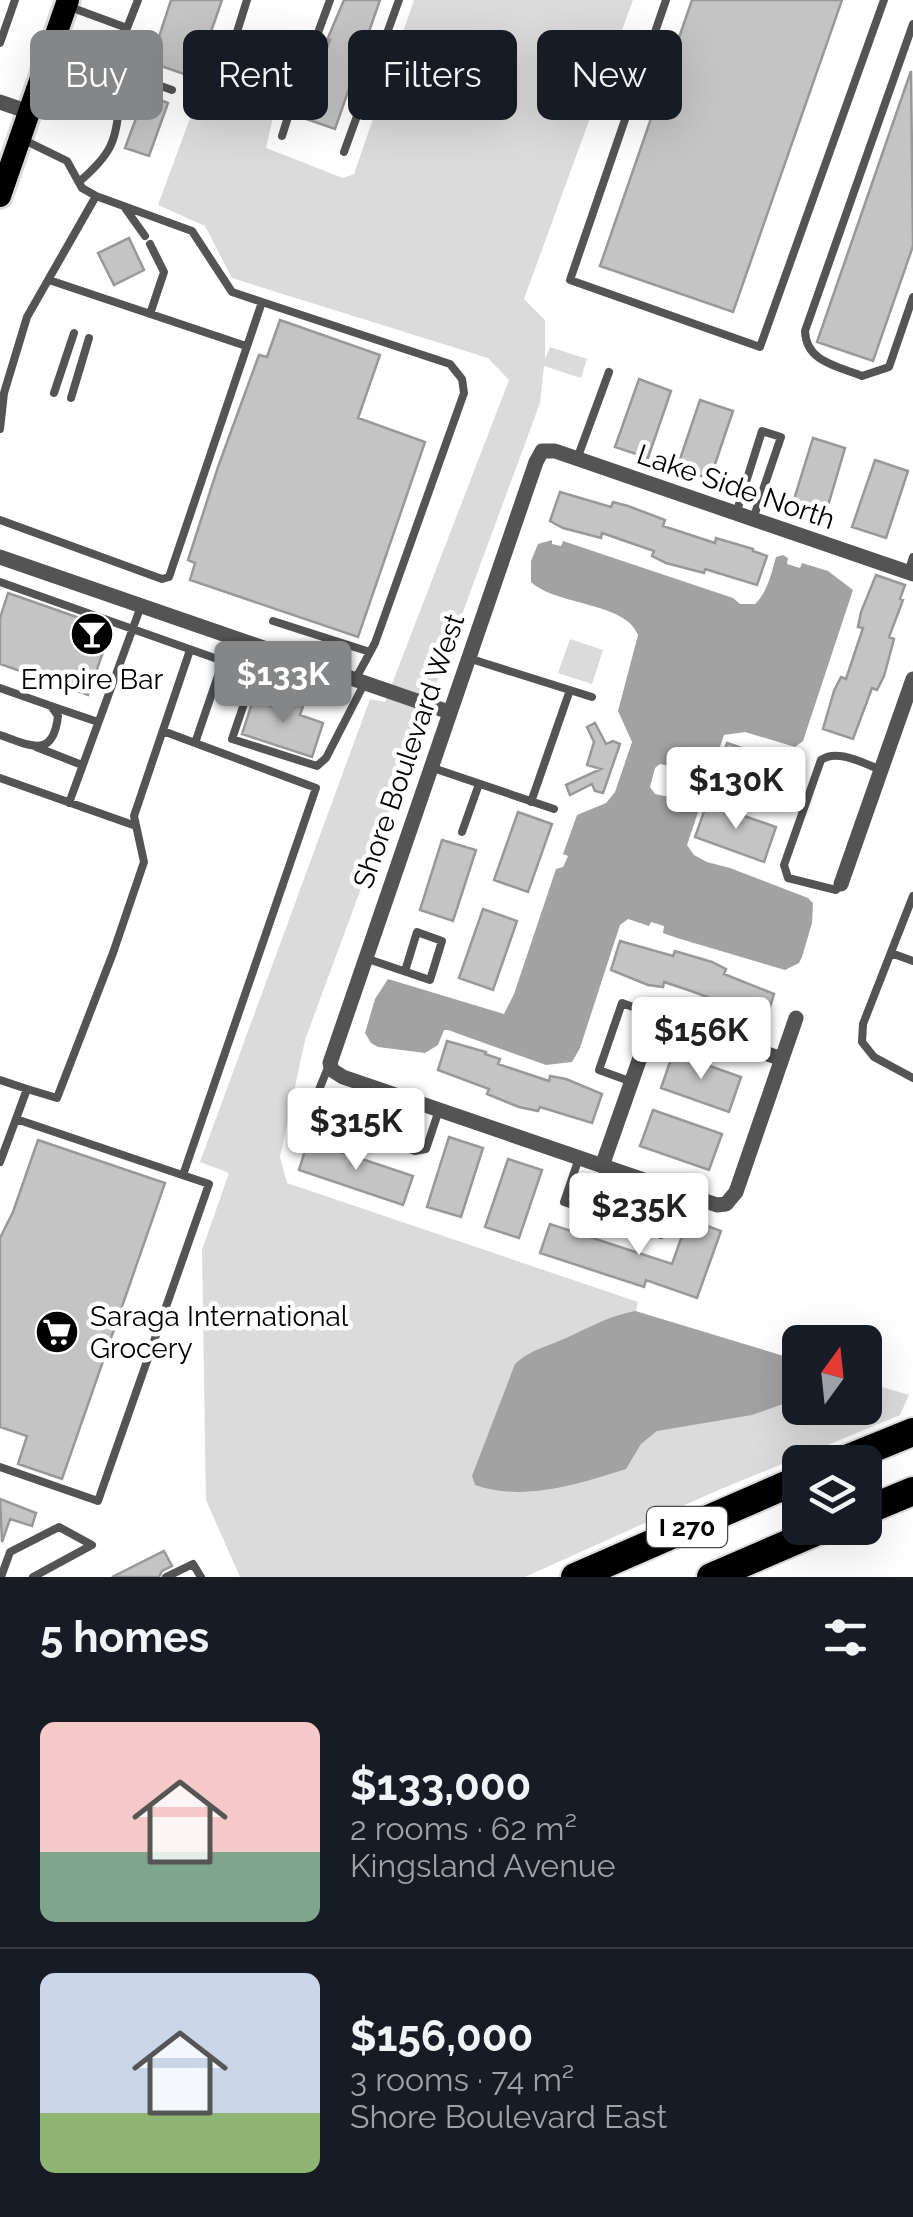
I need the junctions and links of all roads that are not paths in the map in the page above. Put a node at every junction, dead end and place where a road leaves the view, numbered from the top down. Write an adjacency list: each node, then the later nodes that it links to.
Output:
1 (15, 0): 14 (lane)
2 (138, 0): 10 (lane)
3 (247, 0): 12 (lane)
4 (330, 0): 13 (lane)
5 (399, 0): 23 (lane)
6 (666, 0): 7 (lane)
7 (884, 0)
8 (67, 3): 10 (lane); 11 (main road)
9 (913, 24): 29 (lane)
10 (127, 28): 15 (lane)
11 (58, 30)
12 (237, 30)
13 (319, 30)
14 (0, 44)
15 (172, 90)
16 (0, 102): 18 (street)
17 (30, 109): 18 (main road)
18 (29, 112): 22 (main road)
19 (118, 120): 24 (lane)
20 (287, 120): 21 (lane)
21 (282, 136)
22 (20, 138): 24 (lane); 25 (main road)
23 (344, 152)
24 (79, 182): 26 (lane)
25 (0, 196)
26 (96, 196): 27 (lane); 28 (lane)
27 (124, 206): 30 (lane); 31 (lane)
28 (49, 280): 31 (lane); 38 (lane)
29 (913, 297)
30 (262, 302): 34 (lane); 53 (lane)
31 (150, 314): 34 (lane)
32 (74, 333): 36 (lane)
33 (89, 338): 37 (lane)
34 (246, 346): 42 (lane)
35 (610, 372): 40 (lane)
36 (54, 393)
37 (70, 398)
38 (0, 429)
39 (542, 451): 40 (street, Lake Side North); 54 (street, Shore Boulevard West)
40 (578, 459): 41 (street, Lake Side North)
41 (736, 514): 43 (street, Lake Side North); 43 (lane)
42 (0, 520)
43 (753, 520): 45 (street, Lake Side North)
44 (1, 560): 47 (street)
45 (911, 568)
46 (0, 582): 49 (lane)
47 (140, 606): 49 (lane); 50 (street)
48 (273, 620): 53 (lane)
49 (132, 631): 52 (lane); 63 (lane)
50 (231, 637): 51 (street); 55 (lane)
51 (263, 648): 57 (street); 57 (lane)
52 (190, 650): 55 (lane); 64 (lane)
53 (370, 652): 57 (lane)
54 (468, 658): 59 (lane); 62 (street, Shore Boulevard West)
55 (223, 661): 66 (lane)
56 (913, 679): 70 (street)
57 (360, 681): 62 (street)
58 (0, 688): 61 (lane)
59 (570, 690): 60 (lane); 73 (lane)
60 (592, 697)
61 (51, 706): 63 (lane); 67 (lane)
62 (449, 712): 69 (street, Shore Boulevard West)
63 (98, 722): 68 (lane)
64 (163, 731): 66 (lane); 76 (lane)
65 (0, 735): 67 (lane)
66 (195, 743): 97 (lane)
67 (36, 747): 68 (lane)
68 (82, 766): 74 (lane)
69 (430, 767): 72 (lane); 81 (street, Shore Boulevard West)
70 (882, 770): 78 (street); 78 (lane)
71 (0, 778): 74 (lane)
72 (479, 784): 73 (lane); 77 (lane)
73 (531, 802): 75 (lane)
74 (70, 803): 76 (lane)
75 (554, 810)
76 (136, 826): 91 (lane)
77 (462, 832)
78 (842, 884)
79 (913, 896): 80 (lane)
80 (890, 953): 82 (lane); 88 (lane)
81 (364, 958): 83 (lane); 87 (street, Shore Boulevard West)
82 (913, 961)
83 (405, 971): 83 (lane)
84 (655, 1015): 86 (street); 90 (street); 90 (lane)
85 (796, 1018): 86 (street)
86 (782, 1060): 98 (street)
87 (331, 1066): 92 (street); 92 (lane)
88 (913, 1078)
89 (0, 1080): 91 (lane)
90 (632, 1082): 96 (street)
91 (27, 1089): 93 (lane)
92 (440, 1110): 94 (street)
93 (16, 1119): 95 (lane); 97 (lane)
94 (579, 1158): 96 (street); 98 (lane)
95 (0, 1162)
96 (602, 1166): 98 (street)
97 (184, 1175): 101 (lane)
98 (676, 1191)
99 (913, 1432): 100 (highway)
100 (881, 1445)
101 (0, 1467)
102 (782, 1487): 110 (highway, I 270)
103 (913, 1491): 104 (highway)
104 (882, 1504)
105 (785, 1545): 111 (highway, I 270)
106 (1, 1574): 107 (lane)
107 (33, 1577)
108 (166, 1577): 109 (lane)
109 (200, 1577)
110 (575, 1577)
111 (711, 1577)

